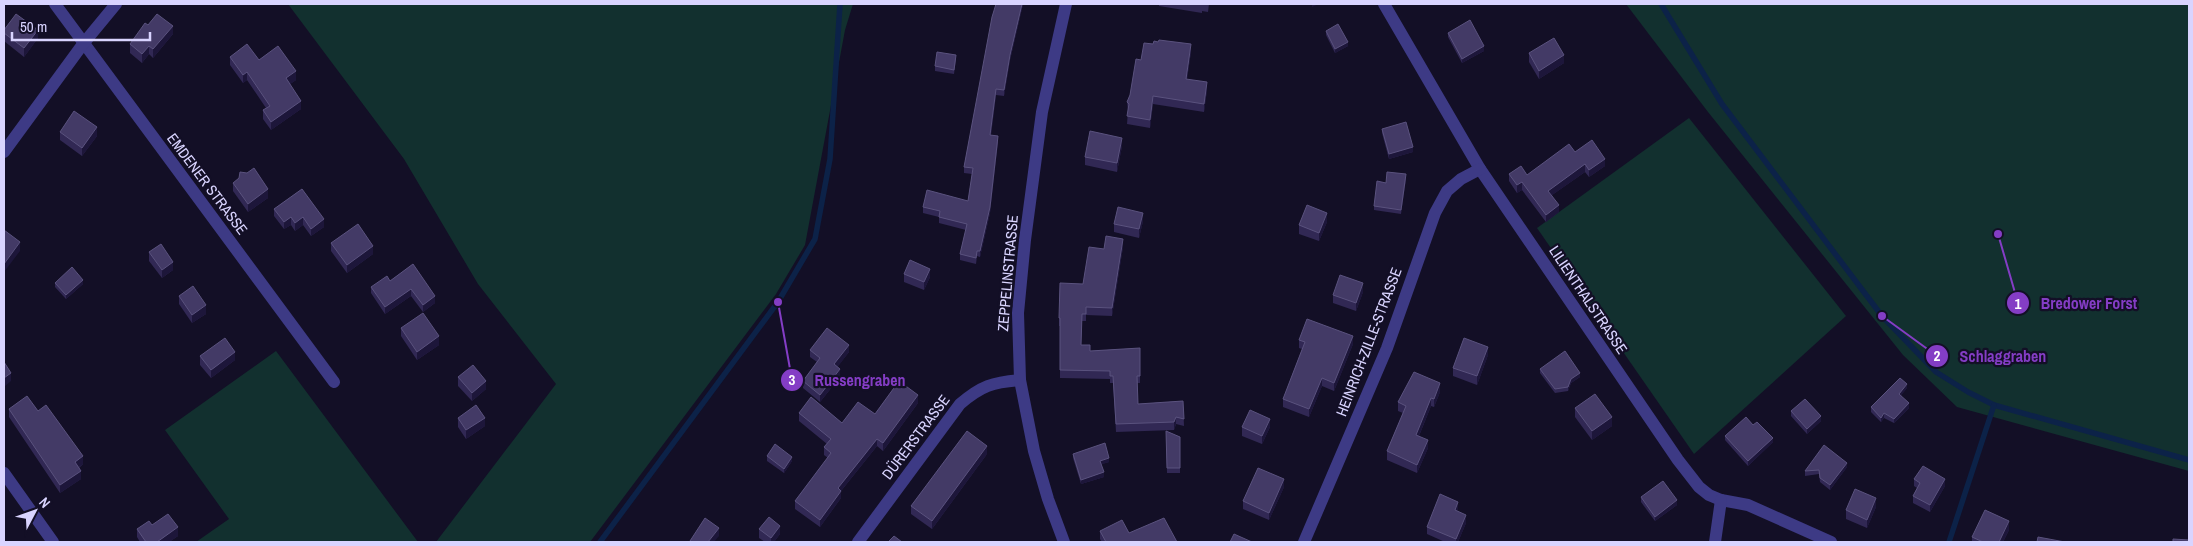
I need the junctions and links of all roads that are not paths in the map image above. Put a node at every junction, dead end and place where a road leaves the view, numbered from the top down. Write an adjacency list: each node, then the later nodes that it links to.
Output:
1 (55, 4): 5 (street, EMDENER STRASSE)
2 (116, 4): 5 (street)
3 (1066, 4): 8 (street, ZEPPELINSTRASSE)
4 (1384, 4): 7 (street, LILIENTHALSTRASSE)
5 (83, 44): 6 (street); 9 (street, EMDENER STRASSE)
6 (4, 152)
7 (1480, 169): 11 (street, LILIENTHALSTRASSE); 15 (street, HEINRICH-ZILLE-STRASSE)
8 (1020, 380): 13 (street, DÜRERSTRASSE); 14 (street, ZEPPELINSTRASSE)
9 (334, 382)
10 (4, 473): 12 (street)
11 (1722, 500): 16 (street); 17 (street, LILIENTHALSTRASSE)
12 (53, 542)
13 (858, 542)
14 (1064, 542)
15 (1304, 542)
16 (1715, 542)
17 (1830, 542)

